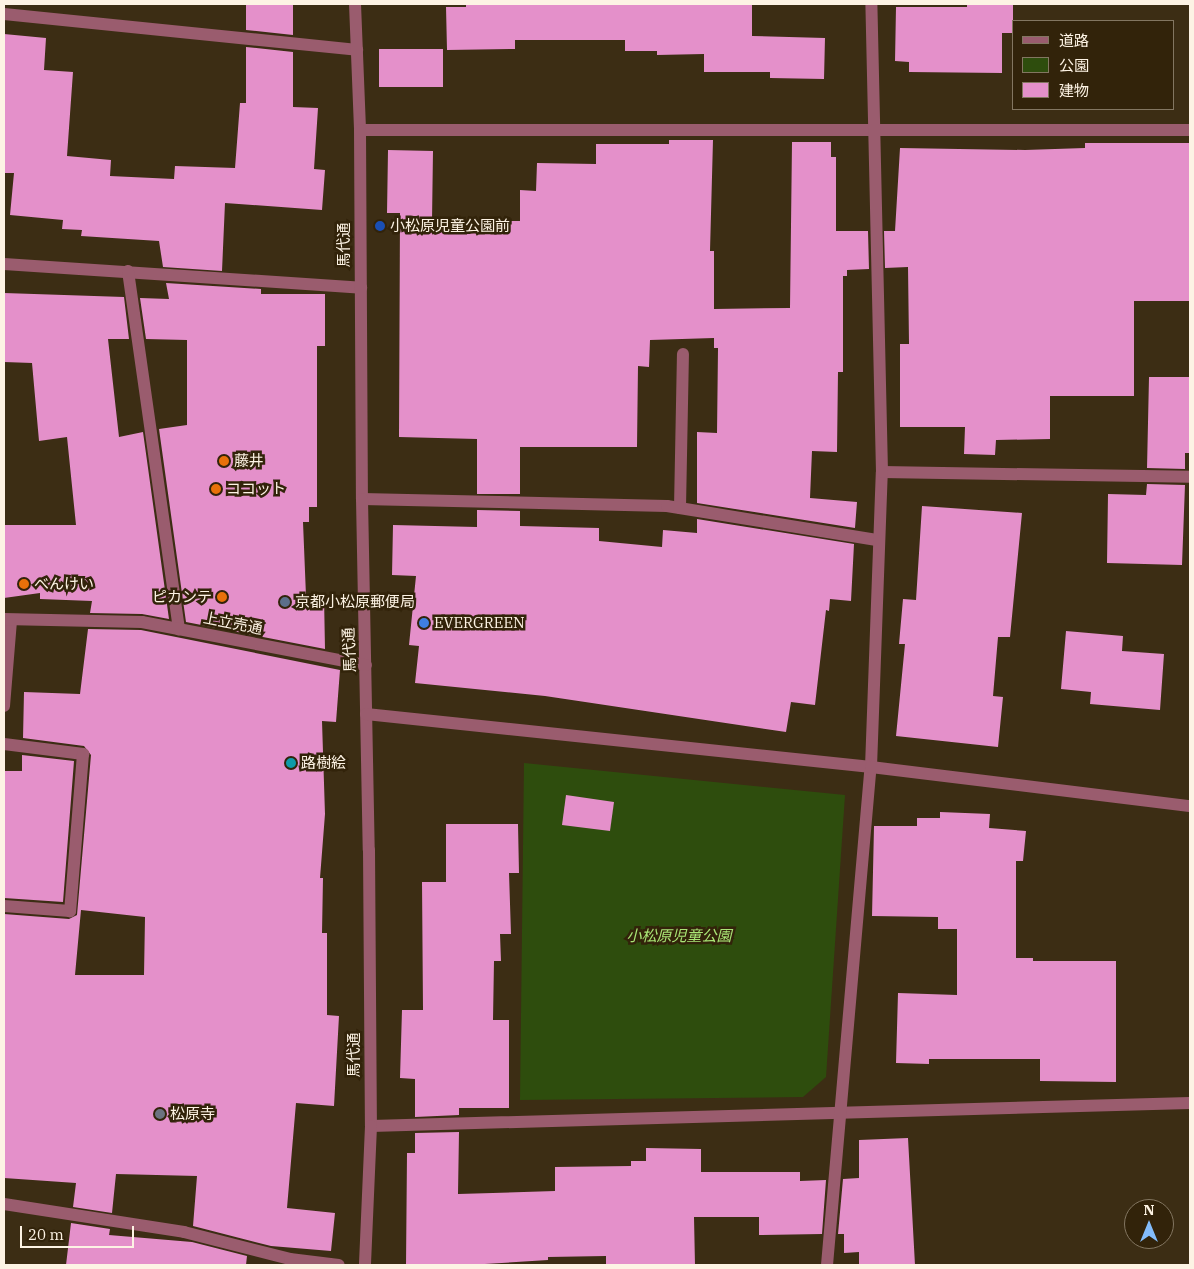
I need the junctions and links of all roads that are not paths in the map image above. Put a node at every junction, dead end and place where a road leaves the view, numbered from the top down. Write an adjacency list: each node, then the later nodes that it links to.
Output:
1 (355, 4): 4 (street, 馬代通)
2 (871, 4): 5 (street)
3 (4, 14): 4 (street)
4 (357, 50): 6 (street, 馬代通)
5 (875, 128): 6 (street); 7 (street); 12 (street)
6 (360, 130): 10 (street, 馬代通)
7 (1190, 130)
8 (4, 264): 9 (street)
9 (128, 271): 10 (street); 18 (street)
10 (361, 288): 14 (street, 馬代通)
11 (683, 354): 15 (street)
12 (882, 472): 13 (street); 16 (street)
13 (1190, 477)
14 (362, 499): 15 (street); 19 (street, 馬代通)
15 (680, 508): 16 (street)
16 (878, 540): 23 (street)
17 (8, 619): 18 (street, 上立売通); 20 (street)
18 (179, 629): 19 (street, 上立売通)
19 (366, 665): 21 (street, 馬代通)
20 (4, 706)
21 (366, 714): 23 (street); 28 (street, 馬代通)
22 (4, 744): 25 (street)
23 (871, 767): 24 (street); 27 (street)
24 (1190, 806)
25 (4, 906)
26 (1190, 1103): 27 (street)
27 (840, 1114): 28 (street); 32 (street)
28 (371, 1126): 31 (street, 馬代通)
29 (4, 1204): 30 (street)
30 (339, 1265)
31 (365, 1265)
32 (827, 1265)

